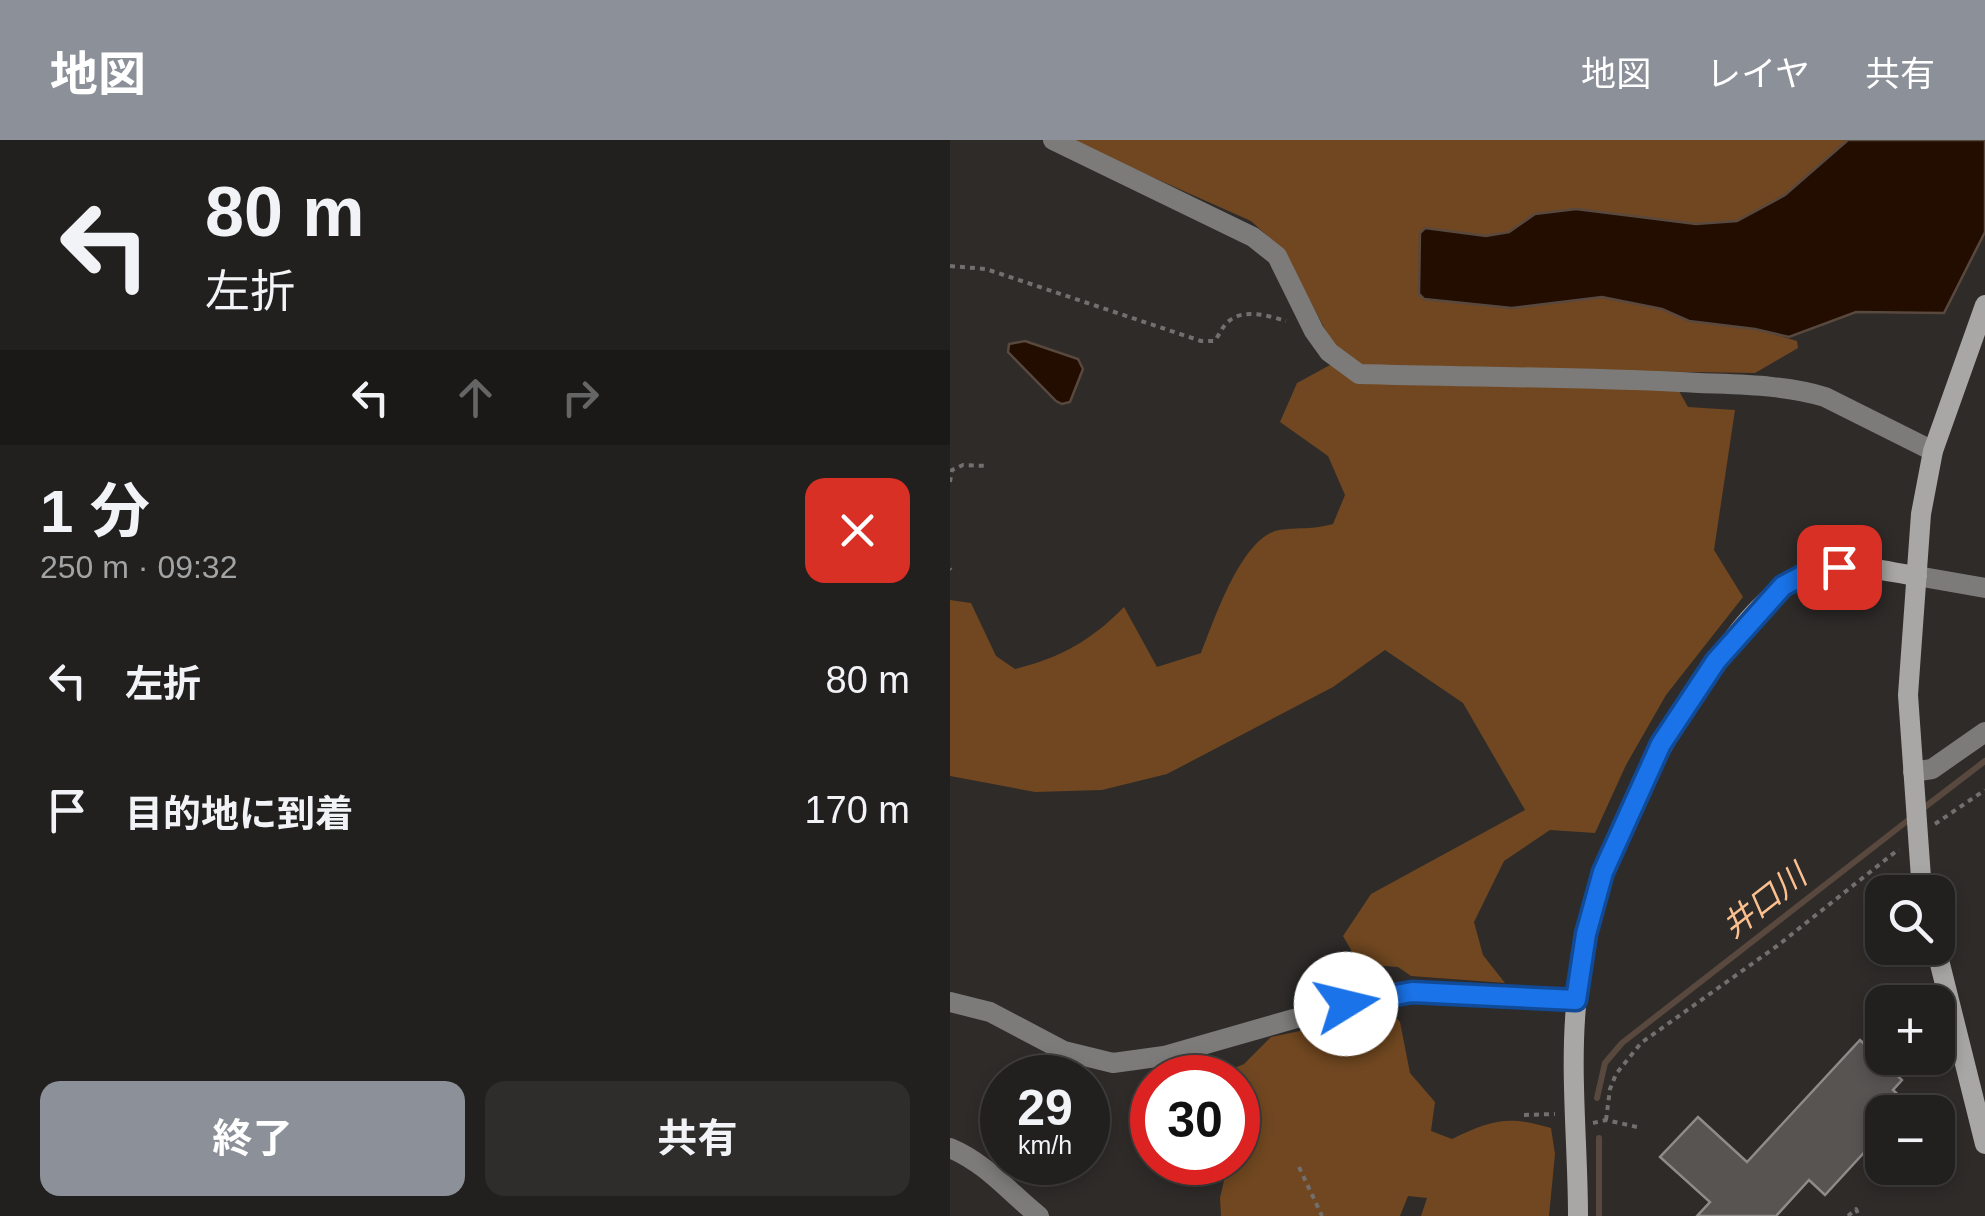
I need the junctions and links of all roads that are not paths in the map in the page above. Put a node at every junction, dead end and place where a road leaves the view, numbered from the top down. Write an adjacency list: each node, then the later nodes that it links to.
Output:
1 (1053, 140): 3 (street)
2 (1985, 305): 3 (street)
3 (1933, 452): 4 (street)
4 (1917, 576): 5 (street); 7 (street); 10 (street)
5 (1985, 588)
6 (1985, 732): 7 (street)
7 (1913, 772): 8 (street)
8 (1920, 875)
9 (1940, 965): 12 (street)
10 (1576, 1000): 11 (street); 15 (street)
11 (950, 1002)
12 (1985, 1144)
13 (950, 1148): 14 (street)
14 (1038, 1216)
15 (1578, 1216)

